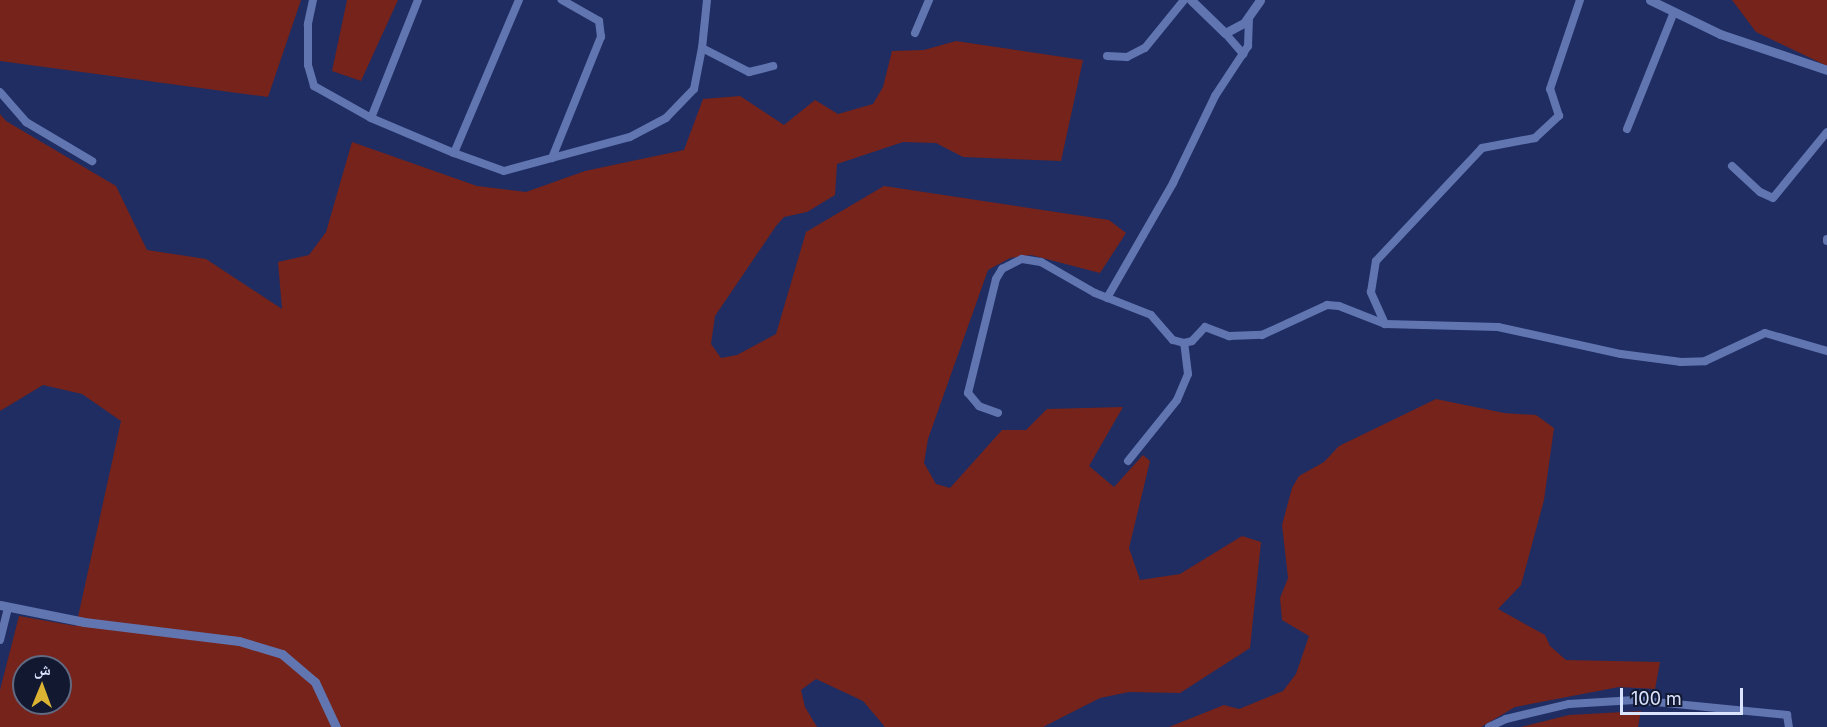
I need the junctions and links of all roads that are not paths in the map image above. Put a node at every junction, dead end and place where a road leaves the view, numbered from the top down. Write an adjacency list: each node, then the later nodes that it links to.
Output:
1 (313, 0): 22 (street)
2 (418, 0): 22 (street)
3 (519, 0): 25 (street)
4 (562, 0): 26 (street)
5 (707, 0): 16 (street)
6 (929, 0): 14 (street)
7 (1184, 0): 18 (street)
8 (1191, 0): 15 (street)
9 (1260, 0): 13 (street)
10 (1580, 0): 30 (street)
11 (1650, 0): 12 (street)
12 (1674, 12): 20 (street); 23 (street)
13 (1249, 17): 15 (street); 17 (street)
14 (915, 33)
15 (1225, 33): 17 (street)
16 (702, 48): 19 (street); 26 (street)
17 (1243, 54): 29 (street)
18 (1107, 56)
19 (773, 66)
20 (1827, 70)
21 (0, 92): 27 (street)
22 (371, 118): 25 (street)
23 (1627, 129)
24 (1827, 132): 28 (street)
25 (454, 153): 26 (street)
26 (552, 158)
27 (92, 161)
28 (1732, 166)
29 (1107, 298): 31 (street); 33 (street)
30 (1385, 324): 31 (street); 32 (street)
31 (1184, 343): 34 (street)
32 (1827, 351)
33 (998, 413)
34 (1128, 461)
35 (4, 606): 36 (street); 37 (street)
36 (0, 640)
37 (336, 727)
38 (1489, 727): 39 (street)
39 (1789, 727)

